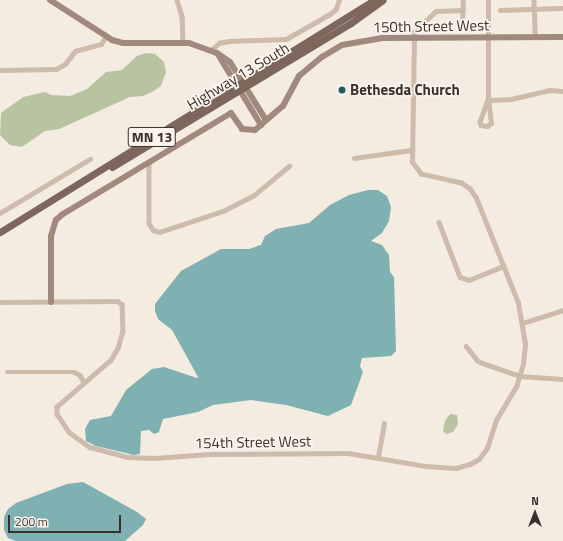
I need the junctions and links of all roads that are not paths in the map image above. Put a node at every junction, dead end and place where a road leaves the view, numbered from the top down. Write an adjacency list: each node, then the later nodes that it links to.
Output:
1 (50, 0): 14 (street)
2 (177, 0): 19 (street)
3 (339, 0): 20 (street)
4 (374, 0): 22 (main road, Highway 13 South / MN 13)
5 (383, 0): 22 (main road, Highway 13 South / MN 13)
6 (463, 0): 11 (street)
7 (488, 0): 18 (street)
8 (534, 0): 10 (street)
9 (563, 8): 10 (street)
10 (534, 9): 12 (street); 16 (street)
11 (463, 10): 13 (street); 15 (street)
12 (500, 10)
13 (462, 25)
14 (106, 36): 19 (street); 21 (street)
15 (413, 37): 18 (street, 150th Street West); 25 (street, 150th Street West); 26 (street)
16 (535, 37): 17 (street, 150th Street West); 18 (street, 150th Street West)
17 (563, 37)
18 (488, 38): 24 (street)
19 (183, 43): 20 (street)
20 (214, 51): 22 (street)
21 (0, 70)
22 (242, 86): 25 (street); 33 (main road, Highway 13 South / MN 13)
23 (563, 90): 24 (street)
24 (488, 100): 24 (street)
25 (264, 123): 29 (street)
26 (412, 150): 27 (street); 34 (street)
27 (354, 158)
28 (90, 159): 31 (street)
29 (149, 163): 30 (street); 36 (street)
30 (289, 166)
31 (0, 213)
32 (439, 222): 34 (street)
33 (0, 232)
34 (503, 266): 38 (street)
35 (0, 302): 36 (street)
36 (51, 302): 43 (street)
37 (563, 310): 38 (street)
38 (523, 323): 41 (street)
39 (466, 346): 41 (street)
40 (8, 372): 43 (street)
41 (520, 376): 42 (street); 45 (street, 154th Street West)
42 (563, 379)
43 (84, 382): 45 (street, 154th Street West)
44 (384, 424): 45 (street)
45 (378, 457)

